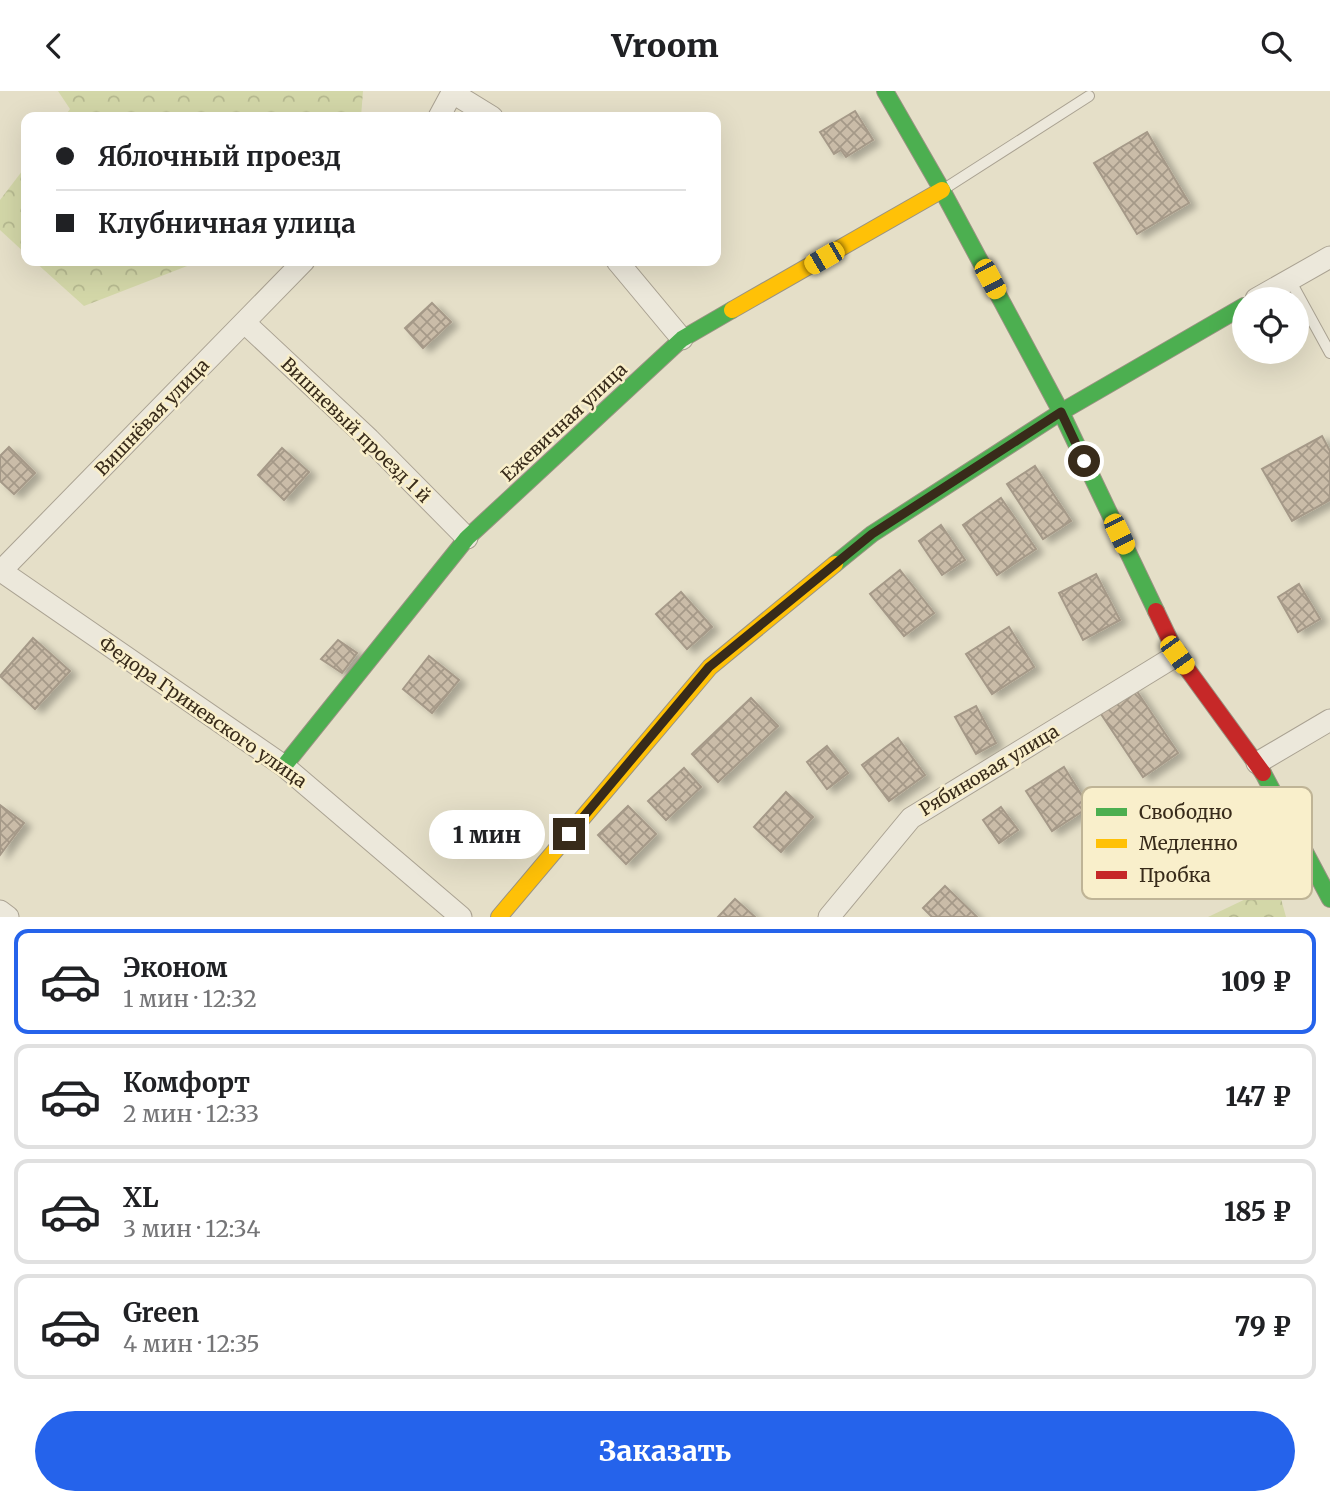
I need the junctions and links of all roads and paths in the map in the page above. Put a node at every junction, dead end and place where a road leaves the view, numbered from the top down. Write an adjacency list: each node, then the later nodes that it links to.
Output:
1 (885, 91): 6 (street)
2 (453, 92): 4 (street); 5 (street)
3 (1089, 96): 6 (lane)
4 (442, 112)
5 (484, 112)
6 (942, 190): 14 (street, Ежевичная улица); 16 (street)
7 (1330, 257): 10 (street)
8 (299, 266): 13 (street, Вишнёвая улица)
9 (621, 266): 14 (street)
10 (1290, 280): 11 (street); 15 (lane)
11 (1277, 287)
12 (1232, 313): 16 (street)
13 (245, 323): 17 (street, Вишневый проезд 1 й); 18 (street, Вишнёвая улица)
14 (682, 339): 17 (street, Ежевичная улица)
15 (1330, 353)
16 (1061, 412): 19 (street); 29 (street)
17 (467, 538): 22 (street, Ежевичная улица)
18 (1, 572): 22 (street, Федора Гриневского улица)
19 (1177, 655): 21 (street); 30 (street, Рябиновая улица)
20 (1330, 720): 21 (street)
21 (1257, 763): 23 (street)
22 (284, 766): 28 (street, Федора Гриневского улица)
23 (1270, 787)
24 (1312, 865): 25 (street)
25 (1330, 899)
26 (0, 911): 27 (street)
27 (8, 917)
28 (461, 917)
29 (499, 917)
30 (829, 917)

